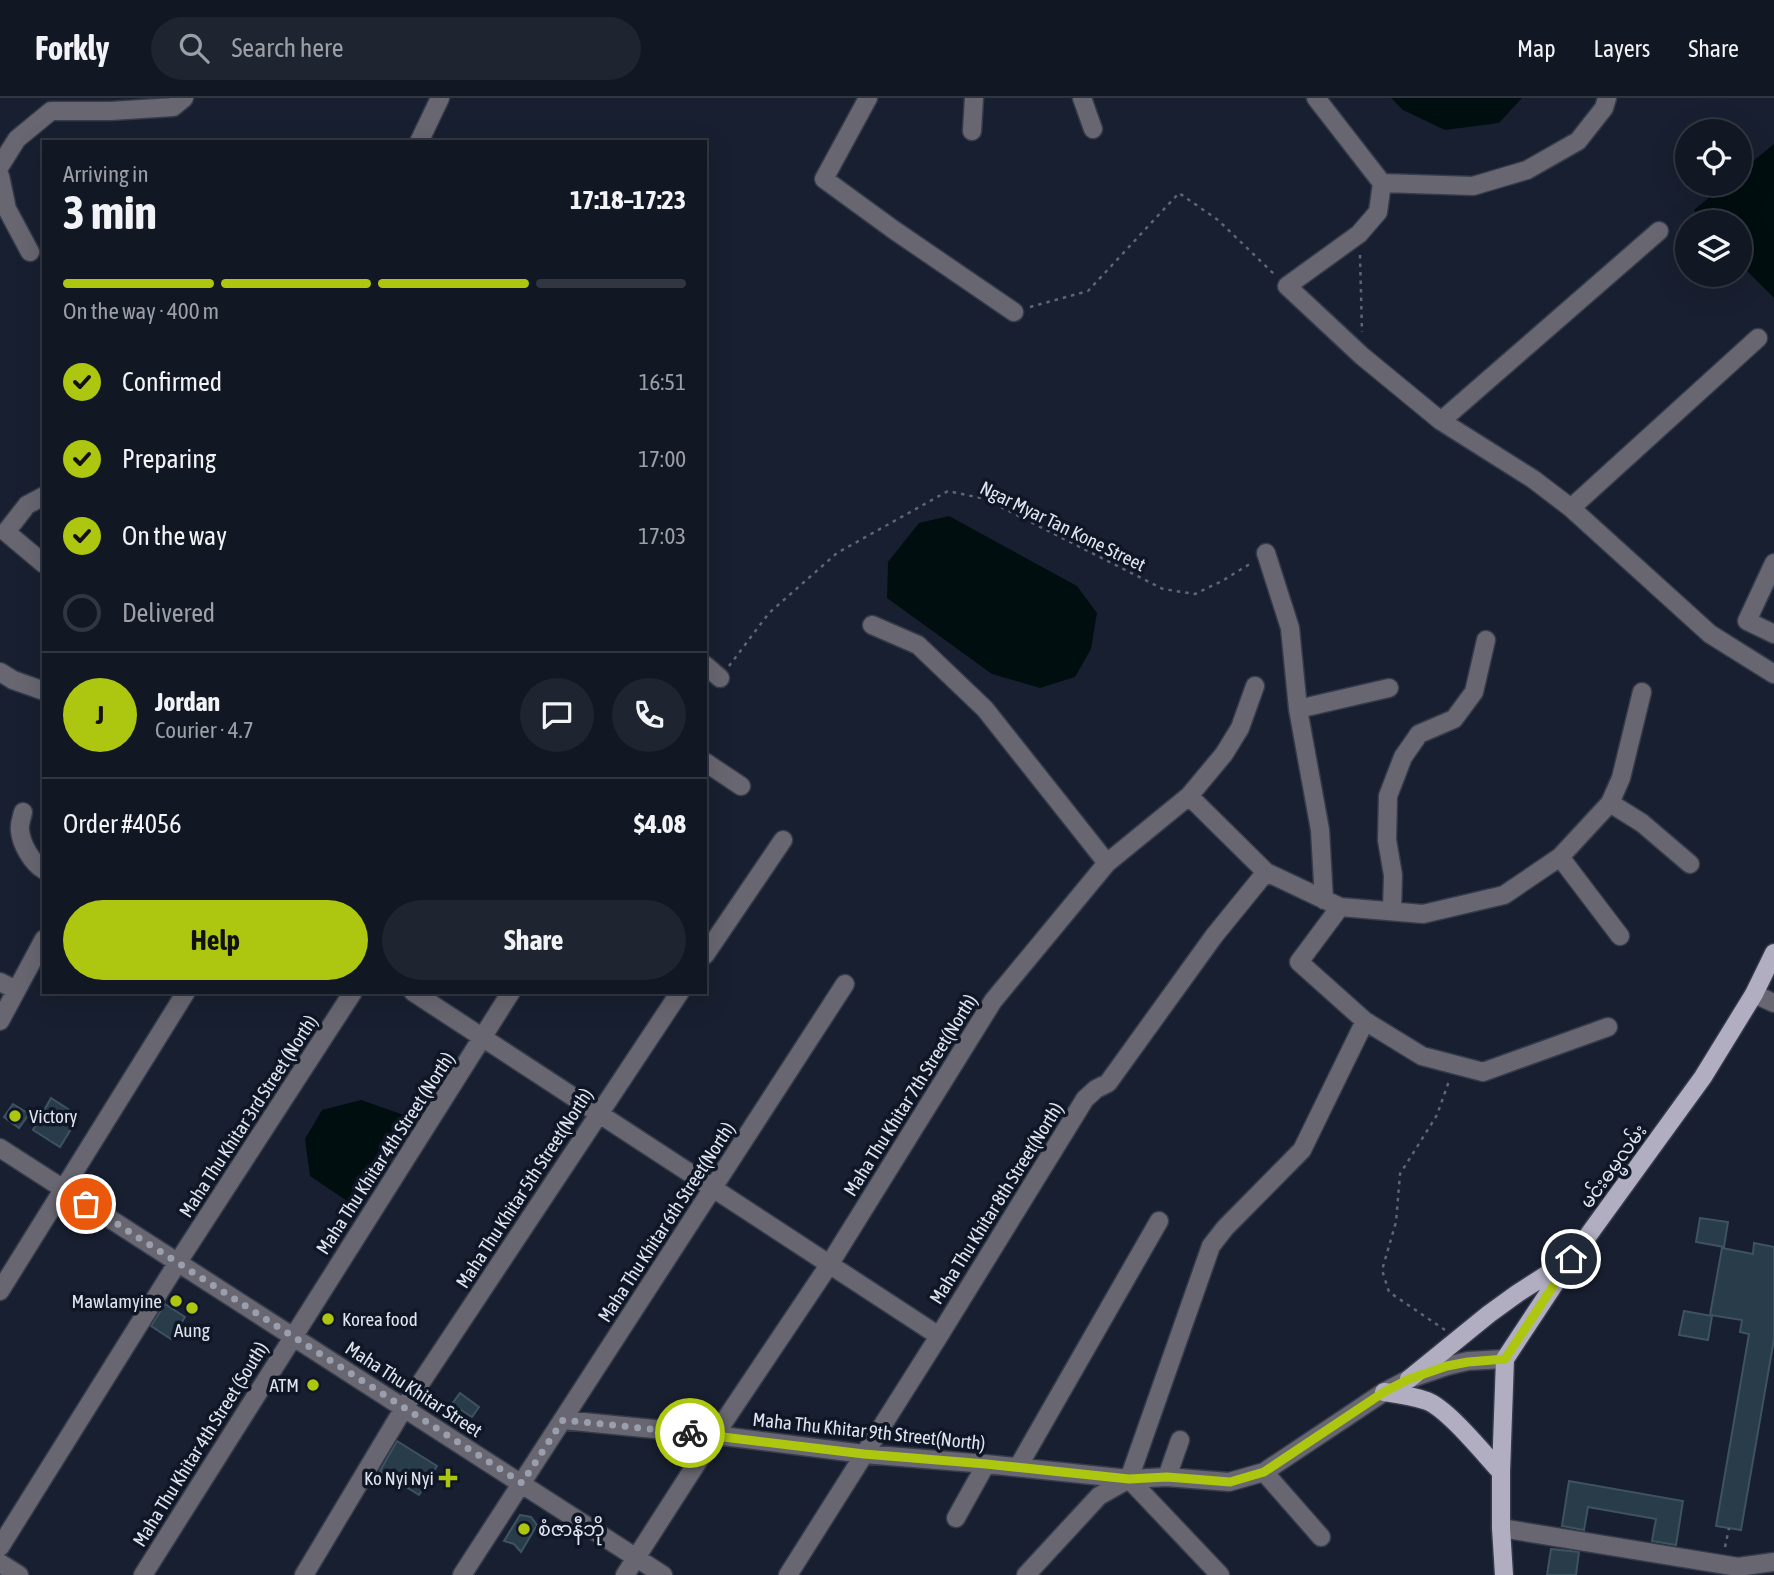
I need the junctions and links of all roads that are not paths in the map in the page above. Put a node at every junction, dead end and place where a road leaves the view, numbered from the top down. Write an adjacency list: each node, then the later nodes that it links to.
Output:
1 (184, 98): 11 (street)
2 (440, 98): 10 (street)
3 (868, 98): 16 (street)
4 (974, 98): 9 (street)
5 (1082, 98): 8 (street)
6 (1316, 98): 13 (street)
7 (1607, 98): 13 (street)
8 (1093, 129)
9 (972, 131)
10 (420, 140)
11 (0, 166)
12 (0, 176): 15 (street)
13 (1382, 183): 18 (street)
14 (1659, 231): 18 (street)
15 (30, 252)
16 (1014, 312)
17 (1758, 338): 20 (street)
18 (1441, 421): 20 (street)
19 (42, 497): 22 (street)
20 (1571, 508): 29 (street)
21 (1266, 553): 35 (street)
22 (42, 562)
23 (1774, 563): 25 (street)
24 (872, 625): 43 (street)
25 (1774, 634)
26 (1486, 640): 48 (street)
27 (707, 667): 30 (street)
28 (0, 672): 33 (street)
29 (1774, 674)
30 (720, 678)
31 (1255, 686): 38 (street, Maha Thu Khitar 7th Street(North))
32 (1389, 688): 35 (street)
33 (42, 690)
34 (1642, 692): 39 (street)
35 (1298, 709): 47 (street)
36 (707, 763): 37 (street)
37 (741, 786)
38 (1189, 796): 43 (street, Maha Thu Khitar 7th Street(North)); 46 (street)
39 (1610, 803): 42 (street); 44 (street)
40 (23, 812): 45 (street)
41 (783, 840): 51 (street)
42 (1560, 857): 48 (street); 49 (street)
43 (1107, 863): 74 (street, Maha Thu Khitar 7th Street(North))
44 (1690, 864)
45 (42, 869)
46 (1266, 872): 47 (street); 77 (street, Maha Thu Khitar 8th Street(North))
47 (1332, 903): 48 (street); 64 (street)
48 (1392, 911)
49 (1620, 936)
50 (42, 943): 55 (street)
51 (707, 953)
52 (1774, 953): 61 (main road, မင်းဓမ္မလမ်း)
53 (0, 982): 55 (street)
54 (845, 984): 69 (street, Maha Thu Khitar 6th Street(North))
55 (16, 990): 63 (street)
56 (185, 994): 70 (street)
57 (352, 994): 73 (street, Maha Thu Khitar 3rd Street (North))
58 (416, 994): 66 (street)
59 (510, 994): 66 (street, Maha Thu Khitar 4th Street (North))
60 (679, 994): 67 (street, Maha Thu Khitar 5th Street(North))
61 (1754, 994): 62 (street); 72 (main road, မင်းဓမ္မလမ်း)
62 (1774, 1003)
63 (0, 1021)
64 (1365, 1021): 65 (street); 91 (street)
65 (1608, 1027)
66 (483, 1038): 67 (street); 76 (street, Maha Thu Khitar 4th Street (North))
67 (598, 1114): 69 (street); 81 (street, Maha Thu Khitar 5th Street(North))
68 (0, 1148): 70 (street, Maha Thu Khitar Street)
69 (713, 1188): 74 (street); 82 (street, Maha Thu Khitar 6th Street(North))
70 (64, 1189): 73 (street, Maha Thu Khitar Street); 75 (street)
71 (1159, 1221): 87 (street)
72 (1571, 1259): 78 (main road, မင်းဓမ္မလမ်း); 79 (main road)
73 (178, 1262): 76 (street, Maha Thu Khitar Street); 96 (street, Maha Thu Khitar 3rd Street (North))
74 (829, 1265): 77 (street); 83 (street, Maha Thu Khitar 7th Street(North))
75 (0, 1291)
76 (293, 1336): 81 (street, Maha Thu Khitar Street); 101 (street, Maha Thu Khitar 4th Street (South))
77 (939, 1336): 85 (street, Maha Thu Khitar 8th Street(North))
78 (1505, 1359): 79 (street); 89 (main road)
79 (1409, 1379): 80 (street)
80 (1384, 1392): 88 (street); 89 (main road)
81 (404, 1408): 92 (street, Maha Thu Khitar Street); 102 (street, Maha Thu Khitar 5th Street(North))
82 (563, 1420): 83 (street, Maha Thu Khitar 9th Street(North)); 92 (street, Maha Thu Khitar 6th Street(North))
83 (715, 1436): 85 (street, Maha Thu Khitar 9th Street(North)); 97 (street, Maha Thu Khitar 7th Street(North))
84 (1180, 1440): 90 (street)
85 (864, 1454): 86 (street, Maha Thu Khitar 9th Street(North)); 106 (street, Maha Thu Khitar 8th Street(North))
86 (986, 1464): 87 (street, Maha Thu Khitar 9th Street(North)); 93 (street)
87 (1018, 1467): 91 (street, Maha Thu Khitar 9th Street(North))
88 (1264, 1472): 90 (street); 95 (street)
89 (1501, 1472): 94 (main road)
90 (1167, 1477): 91 (street)
91 (1129, 1479): 107 (street); 108 (street)
92 (522, 1483): 97 (street, Maha Thu Khitar Street); 103 (street, Maha Thu Khitar 6th Street(North))
93 (956, 1518)
94 (1501, 1528): 98 (street); 109 (main road)
95 (1321, 1537)
96 (0, 1548)
97 (636, 1558): 104 (street, Maha Thu Khitar 7th Street(North)); 105 (street, Maha Thu Khitar Street)
98 (1774, 1562)
99 (0, 1563): 100 (street)
100 (19, 1575)
101 (143, 1575)
102 (304, 1575)
103 (462, 1575)
104 (625, 1575)
105 (663, 1575)
106 (788, 1575)
107 (1026, 1575)
108 (1220, 1575)
109 (1504, 1575)

